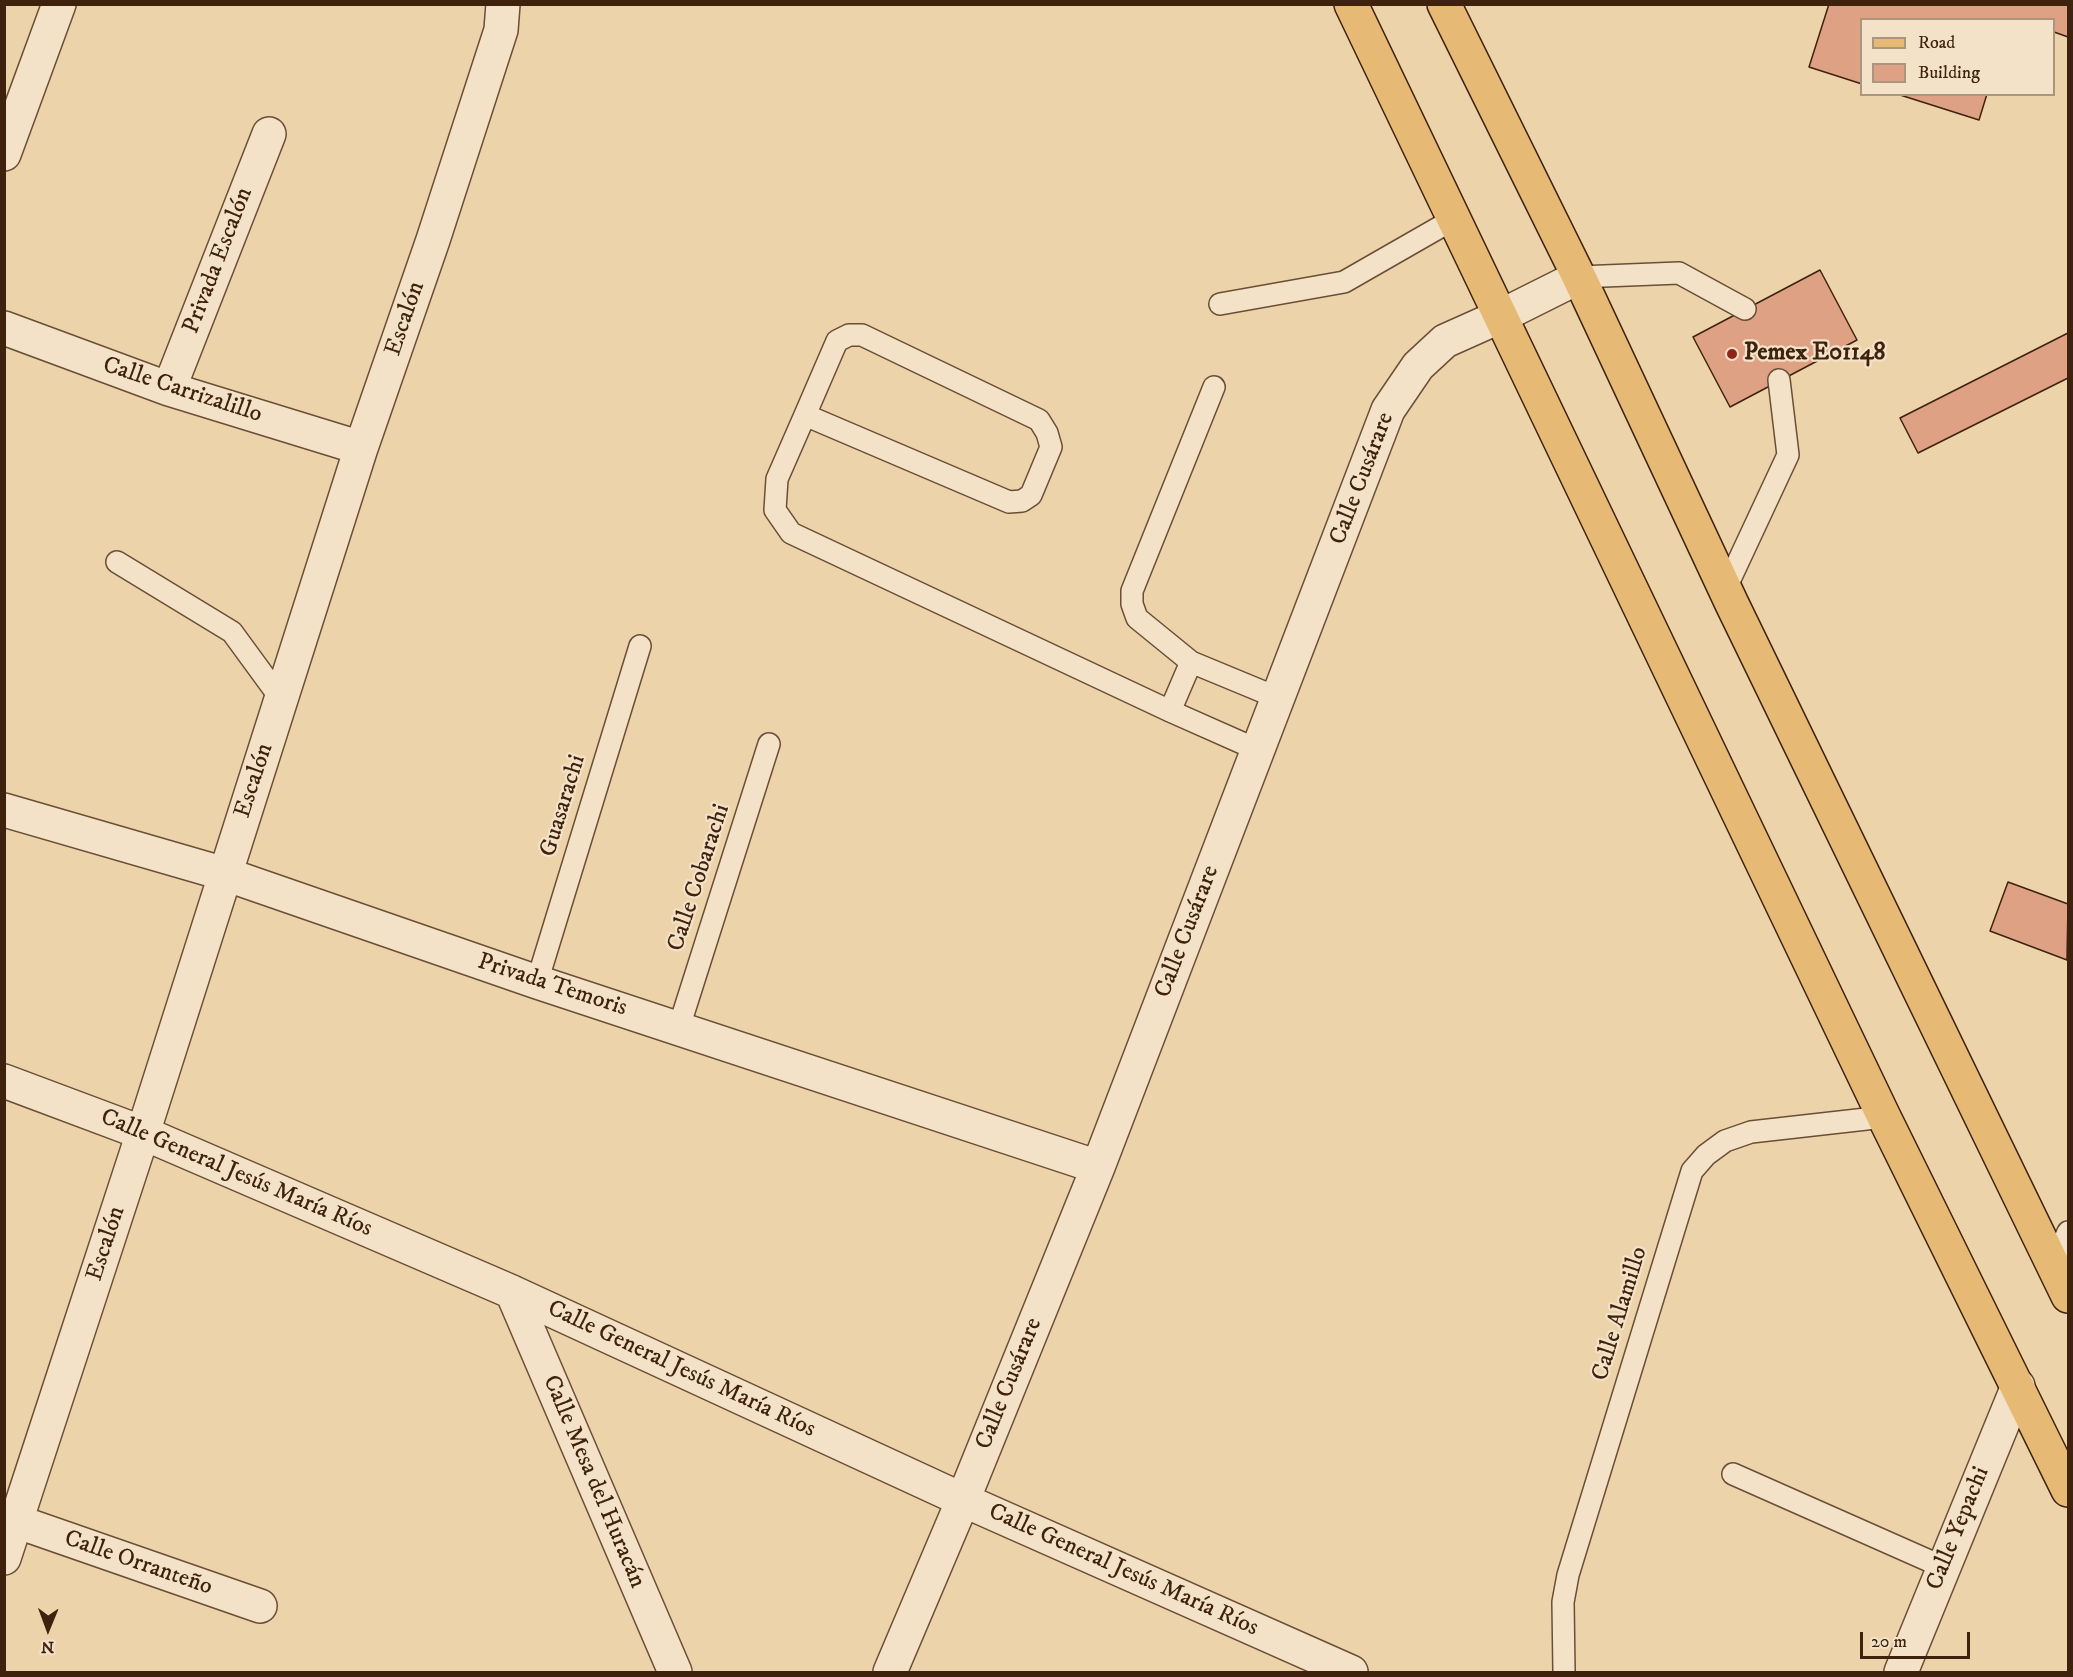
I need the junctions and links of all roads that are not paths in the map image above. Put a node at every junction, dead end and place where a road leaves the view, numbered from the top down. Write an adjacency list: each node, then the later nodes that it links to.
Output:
1 (58, 4): 6 (street)
2 (503, 4): 17 (street, Escalón)
3 (1351, 4): 7 (main road)
4 (1444, 4): 8 (main road)
5 (269, 134): 15 (street, Privada Escalón)
6 (4, 154)
7 (1454, 219): 9 (lane); 11 (main road)
8 (1579, 277): 10 (lane); 11 (street, Calle Cusárare); 19 (main road)
9 (1220, 304)
10 (1746, 309)
11 (1501, 316): 22 (street, Calle Cusárare); 32 (main road)
12 (4, 328): 15 (street, Calle Carrizalillo)
13 (1779, 380): 19 (lane)
14 (1214, 387): 21 (lane)
15 (169, 389): 17 (street, Calle Carrizalillo)
16 (805, 415): 16 (lane); 24 (lane)
17 (361, 448): 23 (street, Escalón)
18 (117, 562): 23 (lane)
19 (1725, 590): 36 (main road)
20 (640, 646): 29 (lane, Guasarachi)
21 (1191, 662): 22 (lane); 24 (lane)
22 (1278, 698): 26 (street, Calle Cusárare)
23 (281, 699): 28 (street, Escalón)
24 (1170, 711): 26 (lane)
25 (769, 744): 30 (lane, Calle Cobarachi)
26 (1258, 750): 34 (street, Calle Cusárare)
27 (4, 810): 28 (street, Privada Temoris)
28 (225, 874): 29 (street, Privada Temoris); 33 (street, Escalón)
29 (537, 981): 30 (street, Privada Temoris)
30 (679, 1028): 34 (street, Privada Temoris)
31 (4, 1081): 33 (street, Calle General Jesús María Ríos)
32 (1884, 1117): 39 (main road); 50 (lane, Calle Alamillo)
33 (143, 1133): 37 (street, Calle General Jesús María Ríos); 43 (street, Escalón)
34 (1098, 1167): 42 (street, Calle Cusárare)
35 (2068, 1232): 36 (lane)
36 (2053, 1266): 38 (main road)
37 (512, 1292): 42 (street, Calle General Jesús María Ríos); 47 (street, Calle Mesa del Huracán)
38 (2068, 1296)
39 (2018, 1386): 41 (main road); 45 (street, Calle Yepachi)
40 (1733, 1474): 45 (lane)
41 (2068, 1490)
42 (963, 1500): 48 (street, Calle Cusárare); 49 (street, Calle General Jesús María Ríos)
43 (10, 1519): 44 (street, Escalón); 46 (street, Calle Orranteño)
44 (4, 1558)
45 (1943, 1567): 51 (street, Calle Yepachi)
46 (260, 1606)
47 (675, 1672)
48 (890, 1672)
49 (1351, 1672)
50 (1564, 1672)
51 (1901, 1672)

